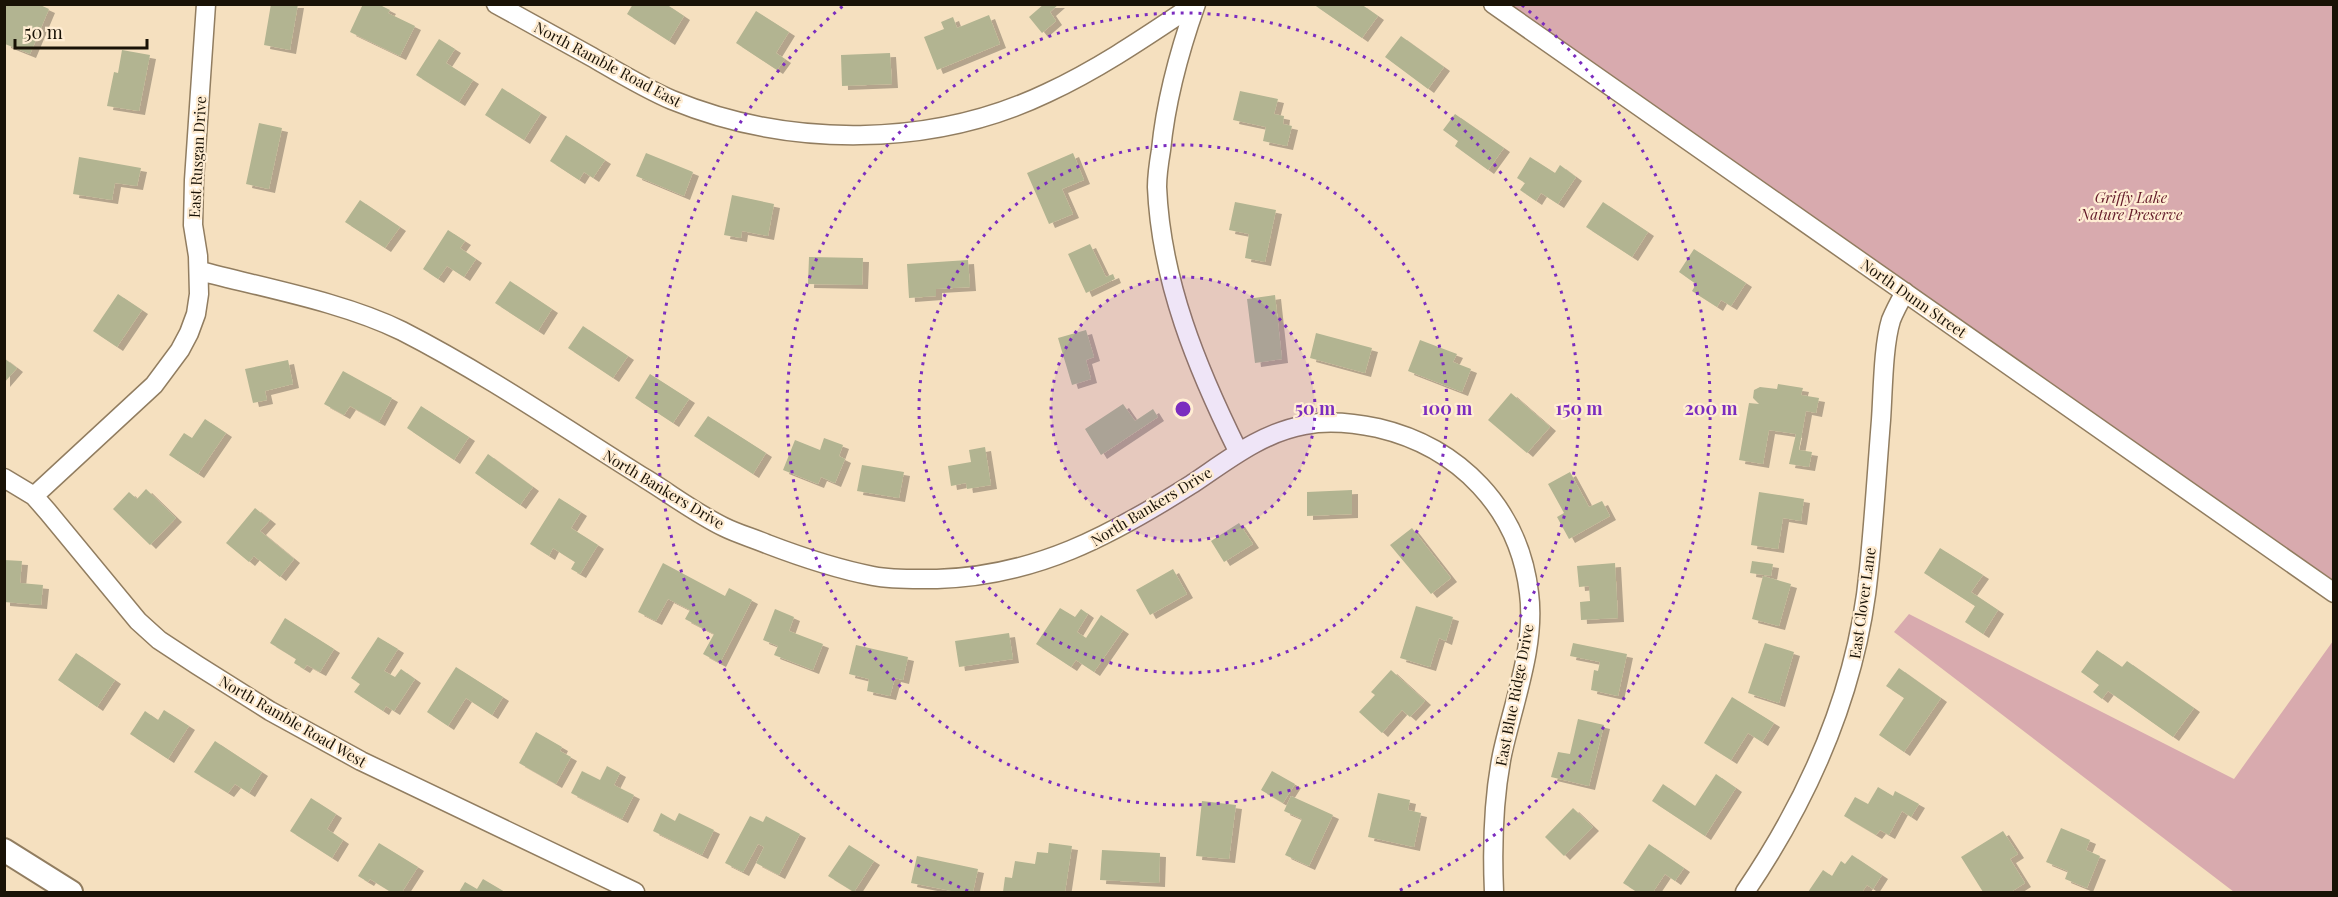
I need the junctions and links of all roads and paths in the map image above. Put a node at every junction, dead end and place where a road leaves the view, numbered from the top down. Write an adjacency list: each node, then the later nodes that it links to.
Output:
1 (206, 4): 5 (street, East Rusgan Drive)
2 (496, 4): 3 (street, North Ramble Road East)
3 (1196, 4): 7 (street)
4 (1493, 4): 6 (street, North Dunn Street)
5 (200, 271): 7 (street, North Bankers Drive); 9 (street, East Rusgan Drive)
6 (1905, 292): 10 (street, North Dunn Street); 15 (street, East Clover Lane)
7 (1238, 451): 14 (street, East Blue Ridge Drive)
8 (4, 478): 9 (street, North Ramble Road West)
9 (34, 496): 13 (street, North Ramble Road West)
10 (2334, 593)
11 (4, 850): 12 (main road)
12 (71, 892)
13 (635, 892)
14 (1494, 892)
15 (1745, 892)

